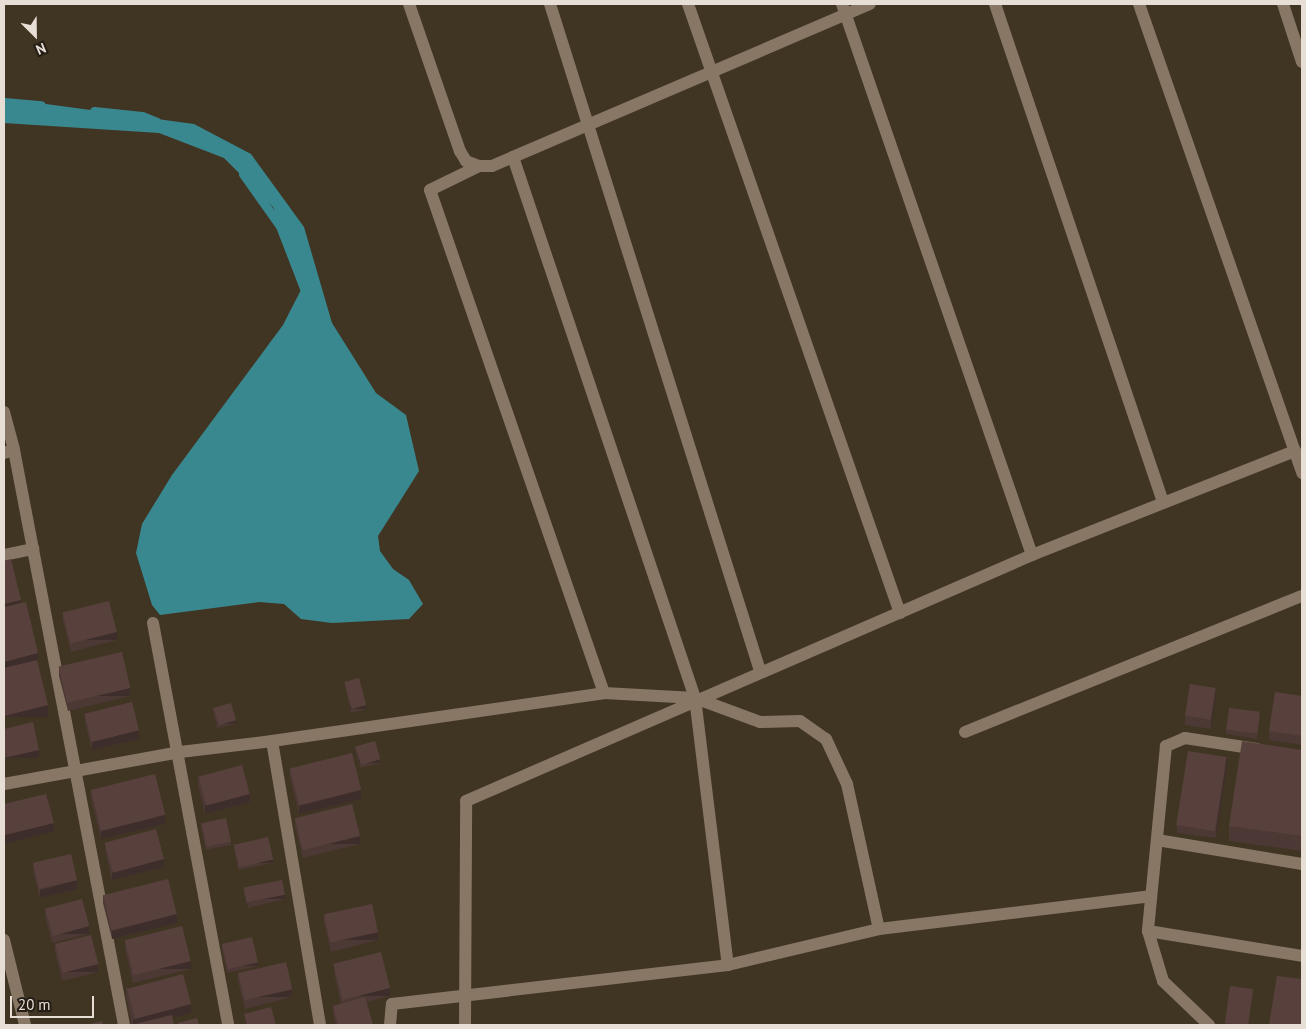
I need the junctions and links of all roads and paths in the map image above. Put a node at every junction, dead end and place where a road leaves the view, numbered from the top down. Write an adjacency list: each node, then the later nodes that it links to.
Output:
1 (409, 4): 13 (street)
2 (550, 4): 11 (street)
3 (688, 4): 10 (street)
4 (870, 4): 8 (street)
5 (996, 4): 18 (street)
6 (1139, 4): 16 (street)
7 (1283, 4): 9 (street)
8 (844, 9): 10 (street); 21 (street)
9 (1302, 62)
10 (710, 72): 11 (street); 23 (street)
11 (589, 124): 12 (street); 25 (street)
12 (513, 156): 13 (street); 27 (street)
13 (480, 166): 26 (street)
14 (4, 412): 15 (street)
15 (9, 451): 19 (street)
16 (1295, 451): 17 (street); 18 (street)
17 (1302, 473)
18 (1163, 502): 21 (street)
19 (33, 549): 20 (street); 32 (street)
20 (4, 555)
21 (1032, 555): 23 (street)
22 (1302, 596): 28 (street)
23 (900, 613): 25 (street)
24 (153, 623): 31 (street)
25 (760, 671): 27 (street)
26 (604, 694): 27 (street); 29 (street)
27 (696, 698): 37 (street); 41 (street); 42 (street)
28 (965, 732)
29 (272, 741): 31 (street); 46 (street)
30 (1273, 751): 34 (street)
31 (180, 752): 32 (street); 45 (street)
32 (78, 769): 33 (street); 44 (street)
33 (4, 784)
34 (1157, 840): 35 (street); 36 (street)
35 (1302, 864)
36 (1150, 896): 37 (street); 38 (street)
37 (879, 929): 41 (street)
38 (1148, 931): 40 (street); 49 (street)
39 (4, 940): 43 (street)
40 (1302, 956)
41 (728, 965): 42 (street)
42 (463, 999): 47 (street); 48 (street)
43 (25, 1025)
44 (124, 1025)
45 (228, 1025)
46 (320, 1025)
47 (390, 1025)
48 (465, 1025)
49 (1209, 1025)

